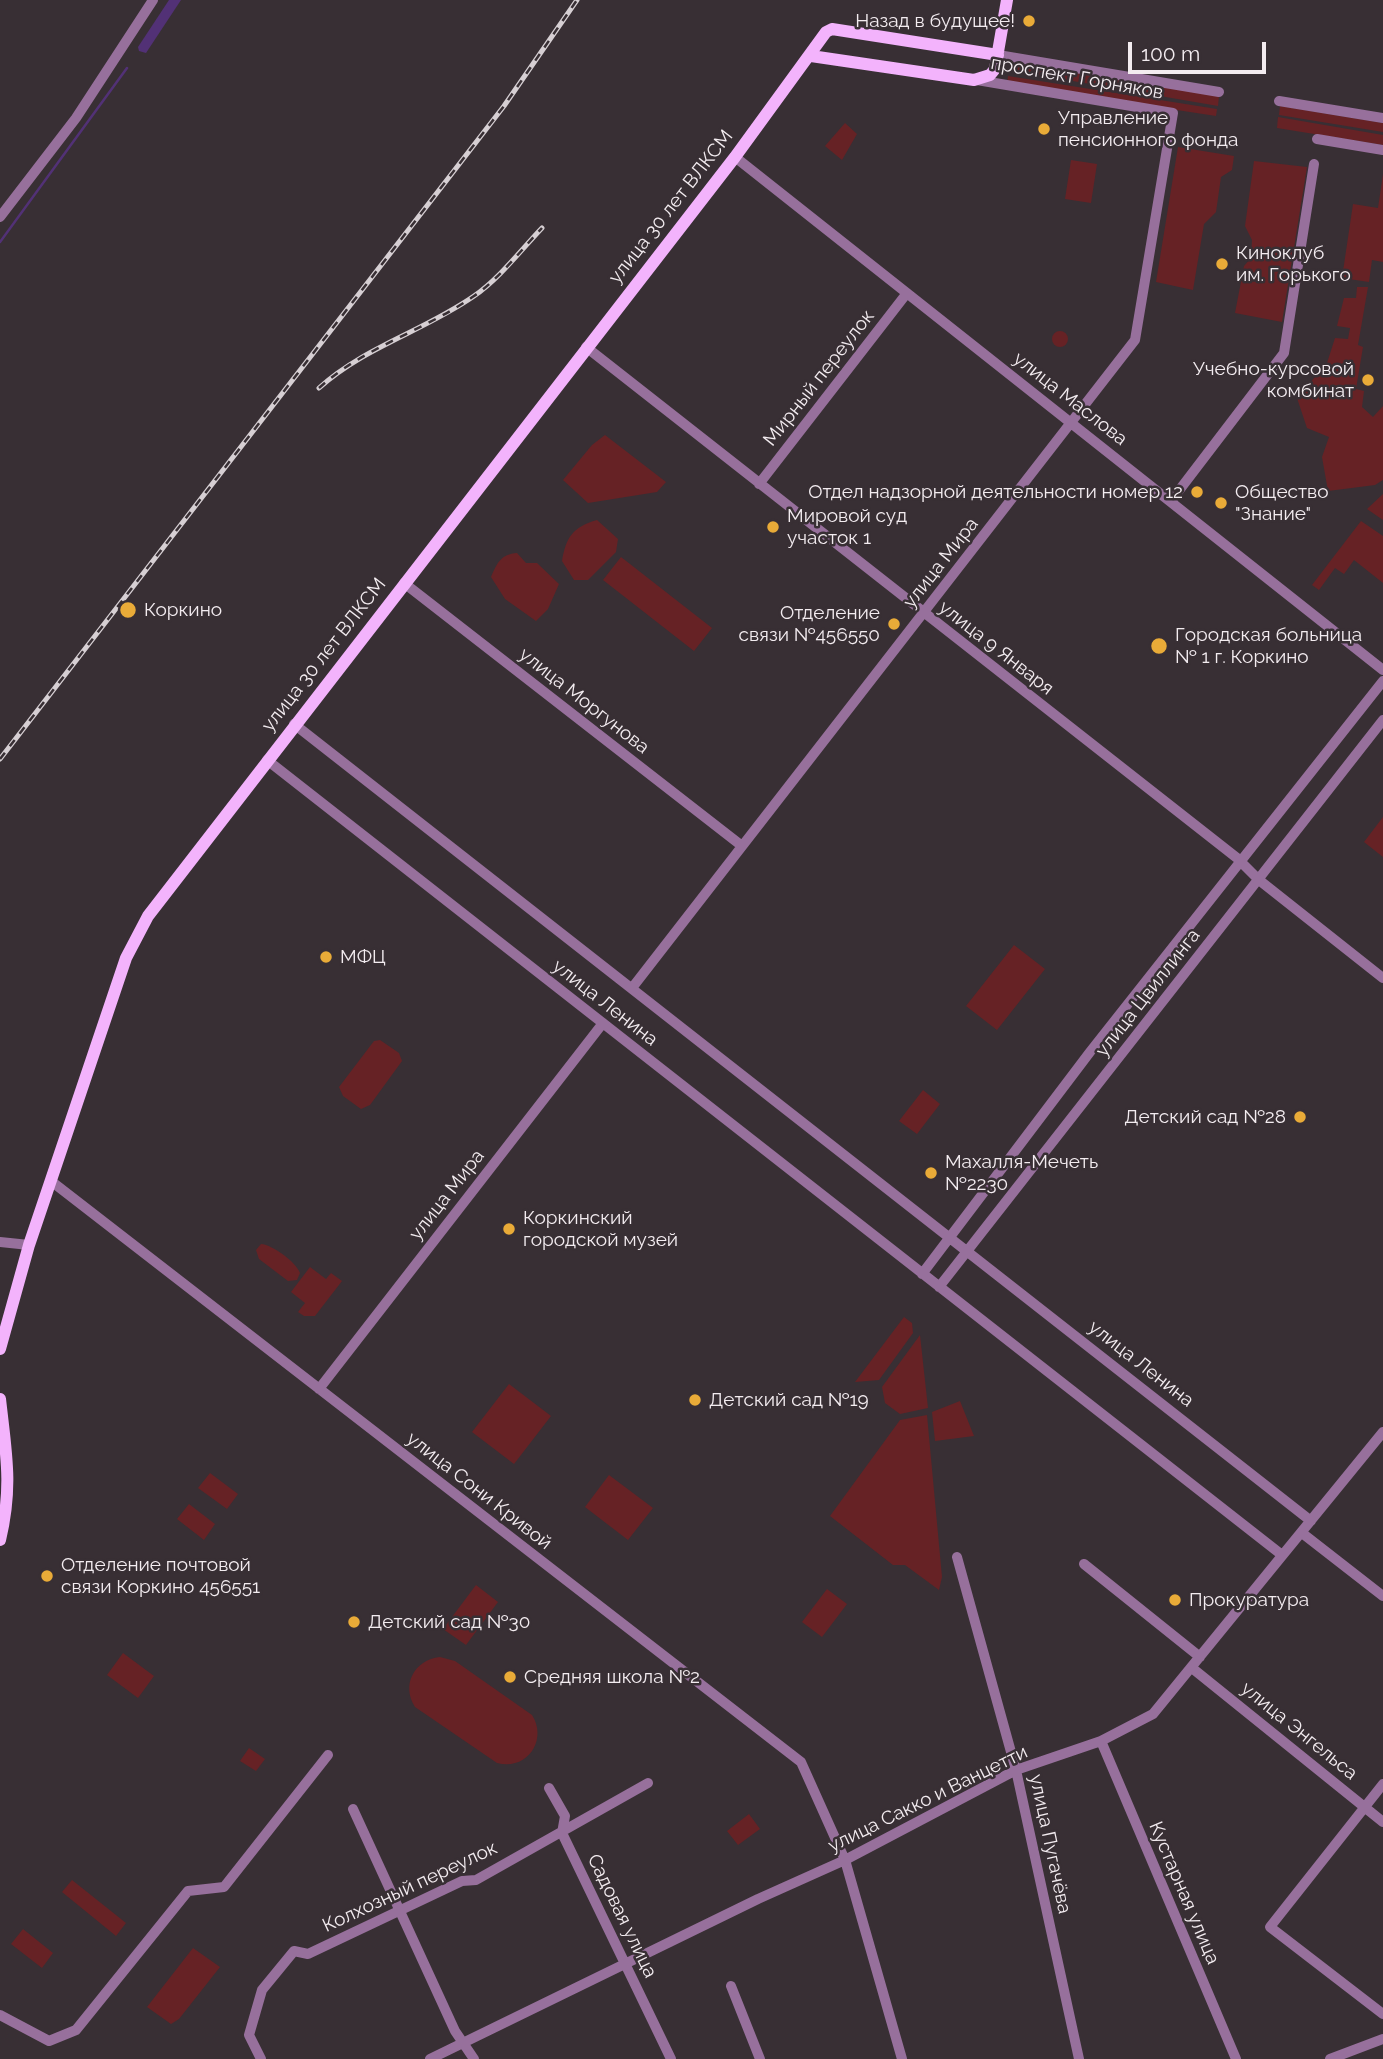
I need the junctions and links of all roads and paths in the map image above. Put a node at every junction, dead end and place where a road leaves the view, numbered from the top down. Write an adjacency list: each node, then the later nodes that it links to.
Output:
1 (153, 0): 14 (street)
2 (1007, 0): 3 (main road)
3 (998, 55): 4 (main road, проспект Горняков); 5 (main road, проспект Горняков); 6 (street, проспект Горняков)
4 (811, 56): 5 (main road, проспект Горняков); 12 (main road, улица 30 лет ВЛКСМ)
5 (974, 80): 8 (street, проспект Горняков)
6 (1219, 92)
7 (1279, 101): 9 (street)
8 (1173, 113): 17 (street, улица Мира)
9 (1383, 118)
10 (1317, 139): 11 (street)
11 (1383, 150)
12 (735, 157): 15 (street, улица Маслова); 16 (main road, улица 30 лет ВЛКСМ)
13 (1314, 164): 19 (street)
14 (0, 217)
15 (907, 293): 17 (street, улица Маслова); 18 (street, Мирный переулок)
16 (586, 347): 18 (street, улица 9 Января); 20 (main road, улица 30 лет ВЛКСМ)
17 (1072, 423): 19 (street, улица Маслова); 21 (street, улица Мира)
18 (759, 484): 21 (street, улица 9 Января)
19 (1171, 501): 22 (street, улица Маслова)
20 (404, 583): 25 (main road, улица 30 лет ВЛКСМ); 27 (street, улица Моргунова)
21 (924, 614): 27 (street, улица Мира); 28 (street, улица 9 Января)
22 (1383, 670)
23 (1383, 681): 28 (street, улица Цвиллинга)
24 (1383, 720): 29 (street, улица Цвиллинга)
25 (294, 724): 26 (main road, улица 30 лет ВЛКСМ); 31 (street, улица Ленина)
26 (267, 760): 32 (street, улица Ленина); 33 (main road, улица 30 лет ВЛКСМ)
27 (742, 846): 31 (street, улица Мира)
28 (1241, 861): 29 (street, улица 9 Января); 34 (street, улица Цвиллинга)
29 (1259, 880): 30 (street, улица 9 Января); 37 (street, улица Цвиллинга)
30 (1383, 978)
31 (632, 988): 34 (street, улица Ленина)
32 (603, 1023): 38 (street, улица Ленина); 42 (street, улица Мира)
33 (51, 1181): 36 (main road, улица 30 лет ВЛКСМ); 42 (street, улица Сони Кривой)
34 (950, 1236): 37 (street, улица Ленина); 38 (street)
35 (0, 1242): 36 (street)
36 (29, 1245): 40 (main road, улица 30 лет ВЛКСМ)
37 (967, 1250): 39 (street, улица Цвиллинга); 45 (street, улица Ленина)
38 (922, 1274): 39 (street, улица Ленина)
39 (939, 1287): 48 (street, улица Ленина)
40 (4, 1312): 41 (main road, улица 30 лет ВЛКСМ)
41 (0, 1349)
42 (319, 1389): 64 (street, улица Сони Кривой)
43 (0, 1399): 47 (main road)
44 (1383, 1432): 45 (street, улица Сакко и Ванцетти)
45 (1311, 1521): 46 (street, улица Сакко и Ванцетти)
46 (1302, 1533): 48 (street, улица Сакко и Ванцетти); 51 (street)
47 (0, 1540)
48 (1282, 1555): 52 (street, улица Сакко и Ванцетти)
49 (957, 1557): 56 (street, улица Пугачёва)
50 (1084, 1564): 52 (street)
51 (1383, 1596)
52 (1200, 1657): 53 (street, улица Сакко и Ванцетти)
53 (1192, 1668): 54 (street, улица Сакко и Ванцетти); 60 (street, улица Энгельса)
54 (1101, 1741): 56 (street, улица Сакко и Ванцетти); 79 (street, Кустарная улица)
55 (328, 1755): 69 (street)
56 (1016, 1770): 64 (street, улица Сакко и Ванцетти); 78 (street, улица Пугачёва)
57 (648, 1783): 63 (street, Колхозный переулок)
58 (1383, 1784): 60 (street)
59 (549, 1788): 63 (street, Садовая улица)
60 (1365, 1808): 62 (street, улица Энгельса); 68 (street)
61 (353, 1809): 65 (street)
62 (1383, 1822)
63 (562, 1833): 65 (street, Колхозный переулок); 66 (street, Садовая улица)
64 (845, 1860): 66 (street, улица Сакко и Ванцетти); 77 (street, улица Сони Кривой)
65 (399, 1911): 71 (street); 72 (street, Колхозный переулок)
66 (627, 1964): 71 (street, улица Сакко и Ванцетти); 75 (street, Садовая улица)
67 (731, 1986): 76 (street)
68 (1383, 2014)
69 (0, 2015)
70 (1383, 2039): 80 (street)
71 (466, 2044): 73 (street, улица Сакко и Ванцетти); 74 (street)
72 (261, 2059)
73 (430, 2059)
74 (474, 2059)
75 (671, 2059)
76 (760, 2059)
77 (902, 2059)
78 (1079, 2059)
79 (1236, 2059)
80 (1331, 2059)

